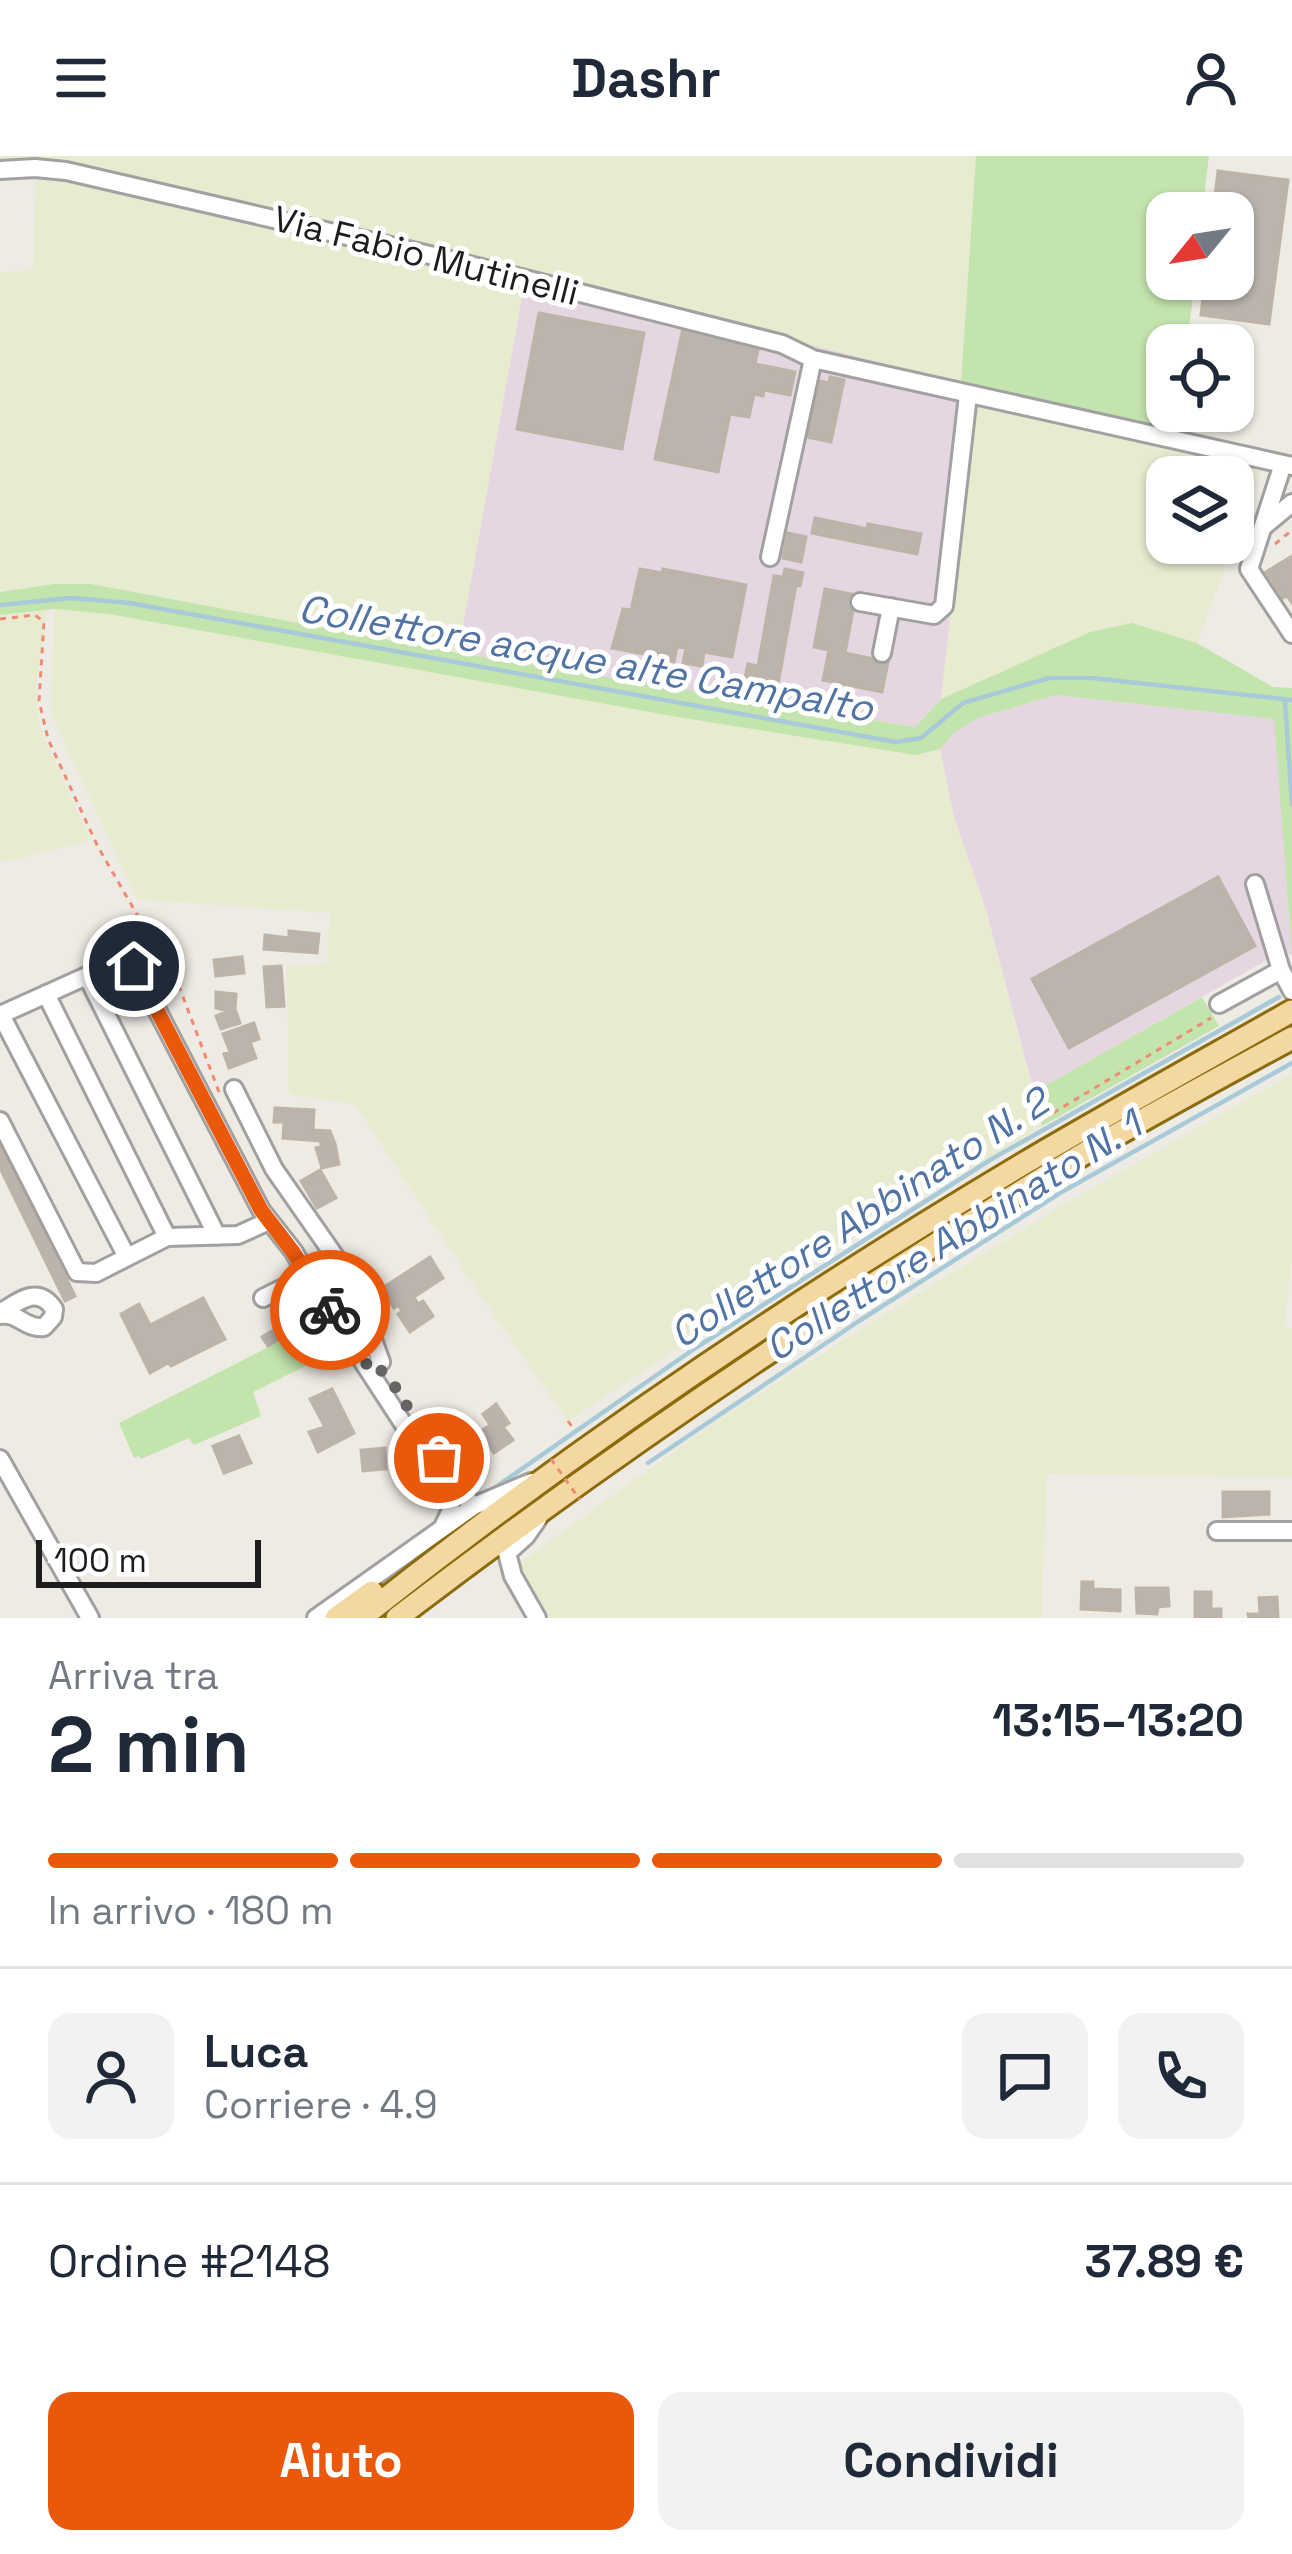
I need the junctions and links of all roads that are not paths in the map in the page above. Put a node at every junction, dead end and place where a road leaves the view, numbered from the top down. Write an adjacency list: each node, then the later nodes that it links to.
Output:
1 (0, 170): 2 (street, Via Fabio Mutinelli)
2 (813, 359): 3 (street, Via Fabio Mutinelli); 7 (street)
3 (968, 395): 4 (street, Via Fabio Mutinelli); 9 (street)
4 (1288, 465): 6 (street)
5 (1290, 509): 6 (street)
6 (1262, 528): 10 (street)
7 (770, 557)
8 (860, 602): 9 (street)
9 (891, 608): 11 (street)
10 (1292, 634)
11 (882, 653)
12 (1255, 884): 13 (street)
13 (1281, 970): 15 (street); 17 (street)
14 (87, 976): 16 (street); 23 (street); 24 (street)
15 (1292, 992)
16 (46, 994): 19 (street); 25 (street)
17 (1220, 1004)
18 (1292, 1011): 32 (main road)
19 (1, 1015): 26 (street)
20 (1292, 1038): 31 (main road)
21 (228, 1093): 29 (street)
22 (0, 1121): 26 (street)
23 (269, 1220): 24 (street); 27 (street)
24 (217, 1236): 25 (street)
25 (167, 1237): 26 (street)
26 (128, 1257)
27 (307, 1276): 28 (street); 29 (street)
28 (263, 1298)
29 (373, 1367): 32 (street); 33 (street)
30 (0, 1459): 38 (street)
31 (547, 1505): 36 (main road); 37 (street)
32 (482, 1512): 33 (street); 40 (main road); 41 (main road)
33 (442, 1527): 39 (street)
34 (1217, 1531): 35 (street)
35 (1292, 1531)
36 (443, 1582): 42 (main road); 43 (main road)
37 (533, 1610)
38 (91, 1618)
39 (316, 1618)
40 (336, 1618)
41 (361, 1618)
42 (397, 1618)
43 (409, 1618)

